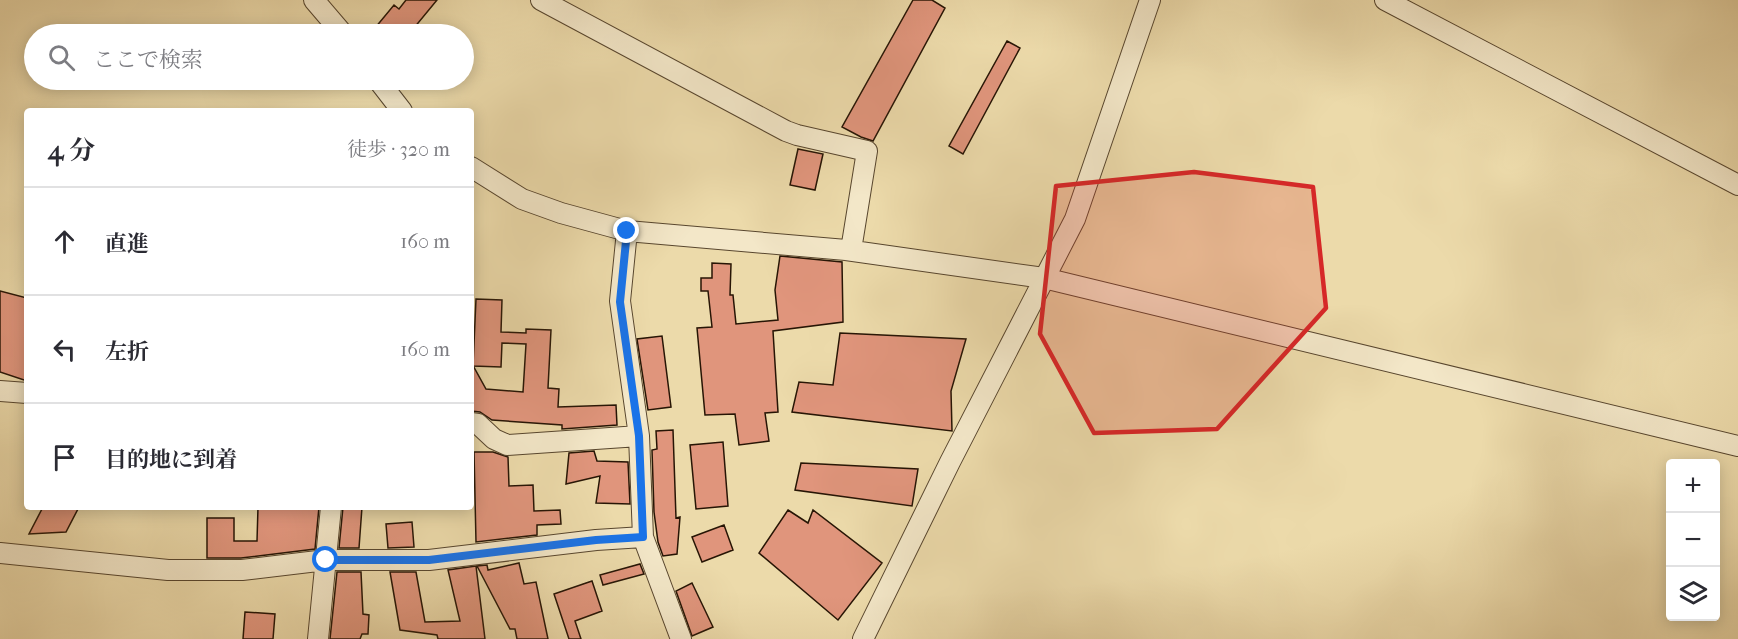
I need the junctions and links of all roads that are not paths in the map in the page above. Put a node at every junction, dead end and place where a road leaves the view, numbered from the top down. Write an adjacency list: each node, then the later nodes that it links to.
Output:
1 (541, 0): 11 (street)
2 (1150, 0): 12 (street)
3 (1385, 0): 9 (street)
4 (323, 3): 5 (street)
5 (337, 24)
6 (386, 90): 7 (street)
7 (400, 108)
8 (474, 169): 10 (street)
9 (1738, 185)
10 (627, 231): 11 (street); 16 (street)
11 (851, 250): 12 (street)
12 (1044, 278): 17 (street); 24 (street)
13 (0, 391): 14 (street)
14 (24, 393)
15 (474, 423): 16 (street)
16 (639, 436): 19 (street)
17 (1738, 446)
18 (331, 510): 21 (street)
19 (643, 537): 21 (street); 23 (street)
20 (0, 553): 21 (street)
21 (326, 560): 22 (street)
22 (318, 639)
23 (681, 639)
24 (863, 639)

